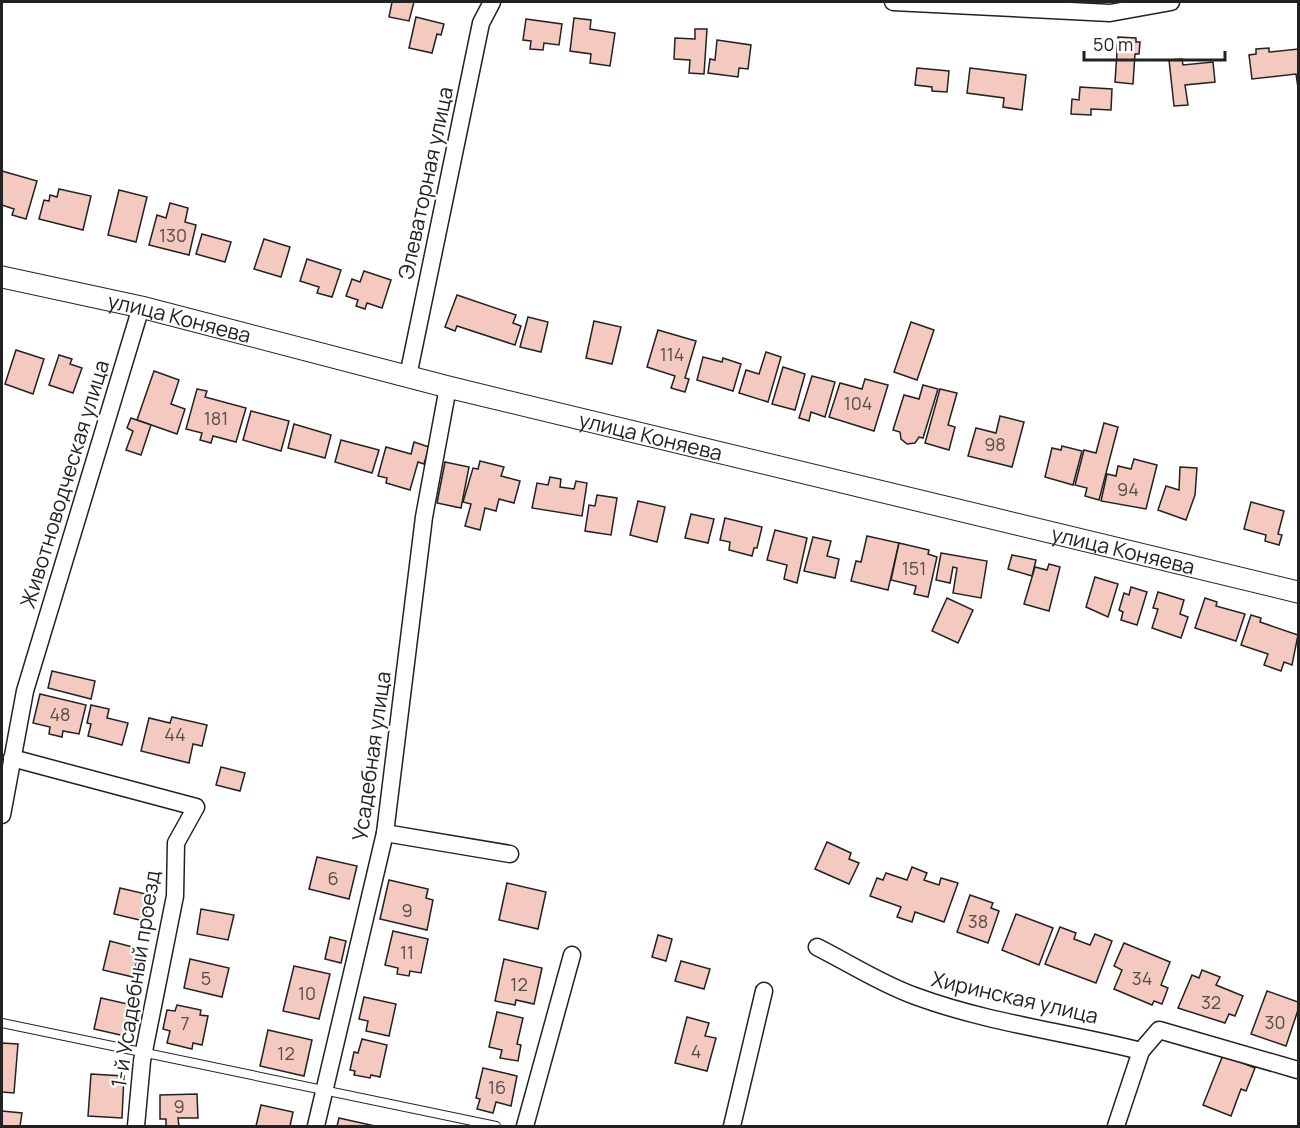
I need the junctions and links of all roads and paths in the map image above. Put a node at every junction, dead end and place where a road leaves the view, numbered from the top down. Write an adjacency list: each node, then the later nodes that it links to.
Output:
1 (492, 2): 6 (street, Элеваторная улица)
2 (893, 2): 3 (street)
3 (1171, 2)
4 (2, 277): 5 (street, улица Коняева)
5 (141, 307): 6 (street, улица Коняева); 9 (street, Животноводческая улица)
6 (408, 376): 7 (street, улица Коняева)
7 (448, 387): 8 (street, улица Коняева); 11 (street, Усадебная улица)
8 (1299, 592)
9 (12, 758): 10 (street, Животноводческая улица); 18 (street, 1-й Усадебный проезд)
10 (2, 815)
11 (385, 833): 12 (street); 20 (street, Усадебная улица)
12 (510, 854)
13 (817, 947): 17 (street, Хиринская улица)
14 (572, 955): 24 (street)
15 (764, 990): 25 (street)
16 (2, 1023): 18 (lane)
17 (1141, 1051): 19 (street); 26 (street)
18 (144, 1052): 20 (lane); 21 (street, 1-й Усадебный проезд)
19 (1299, 1070)
20 (324, 1092): 22 (street, Усадебная улица); 23 (lane)
21 (136, 1126)
22 (316, 1126)
23 (496, 1126)
24 (525, 1126)
25 (732, 1126)
26 (1116, 1126)

